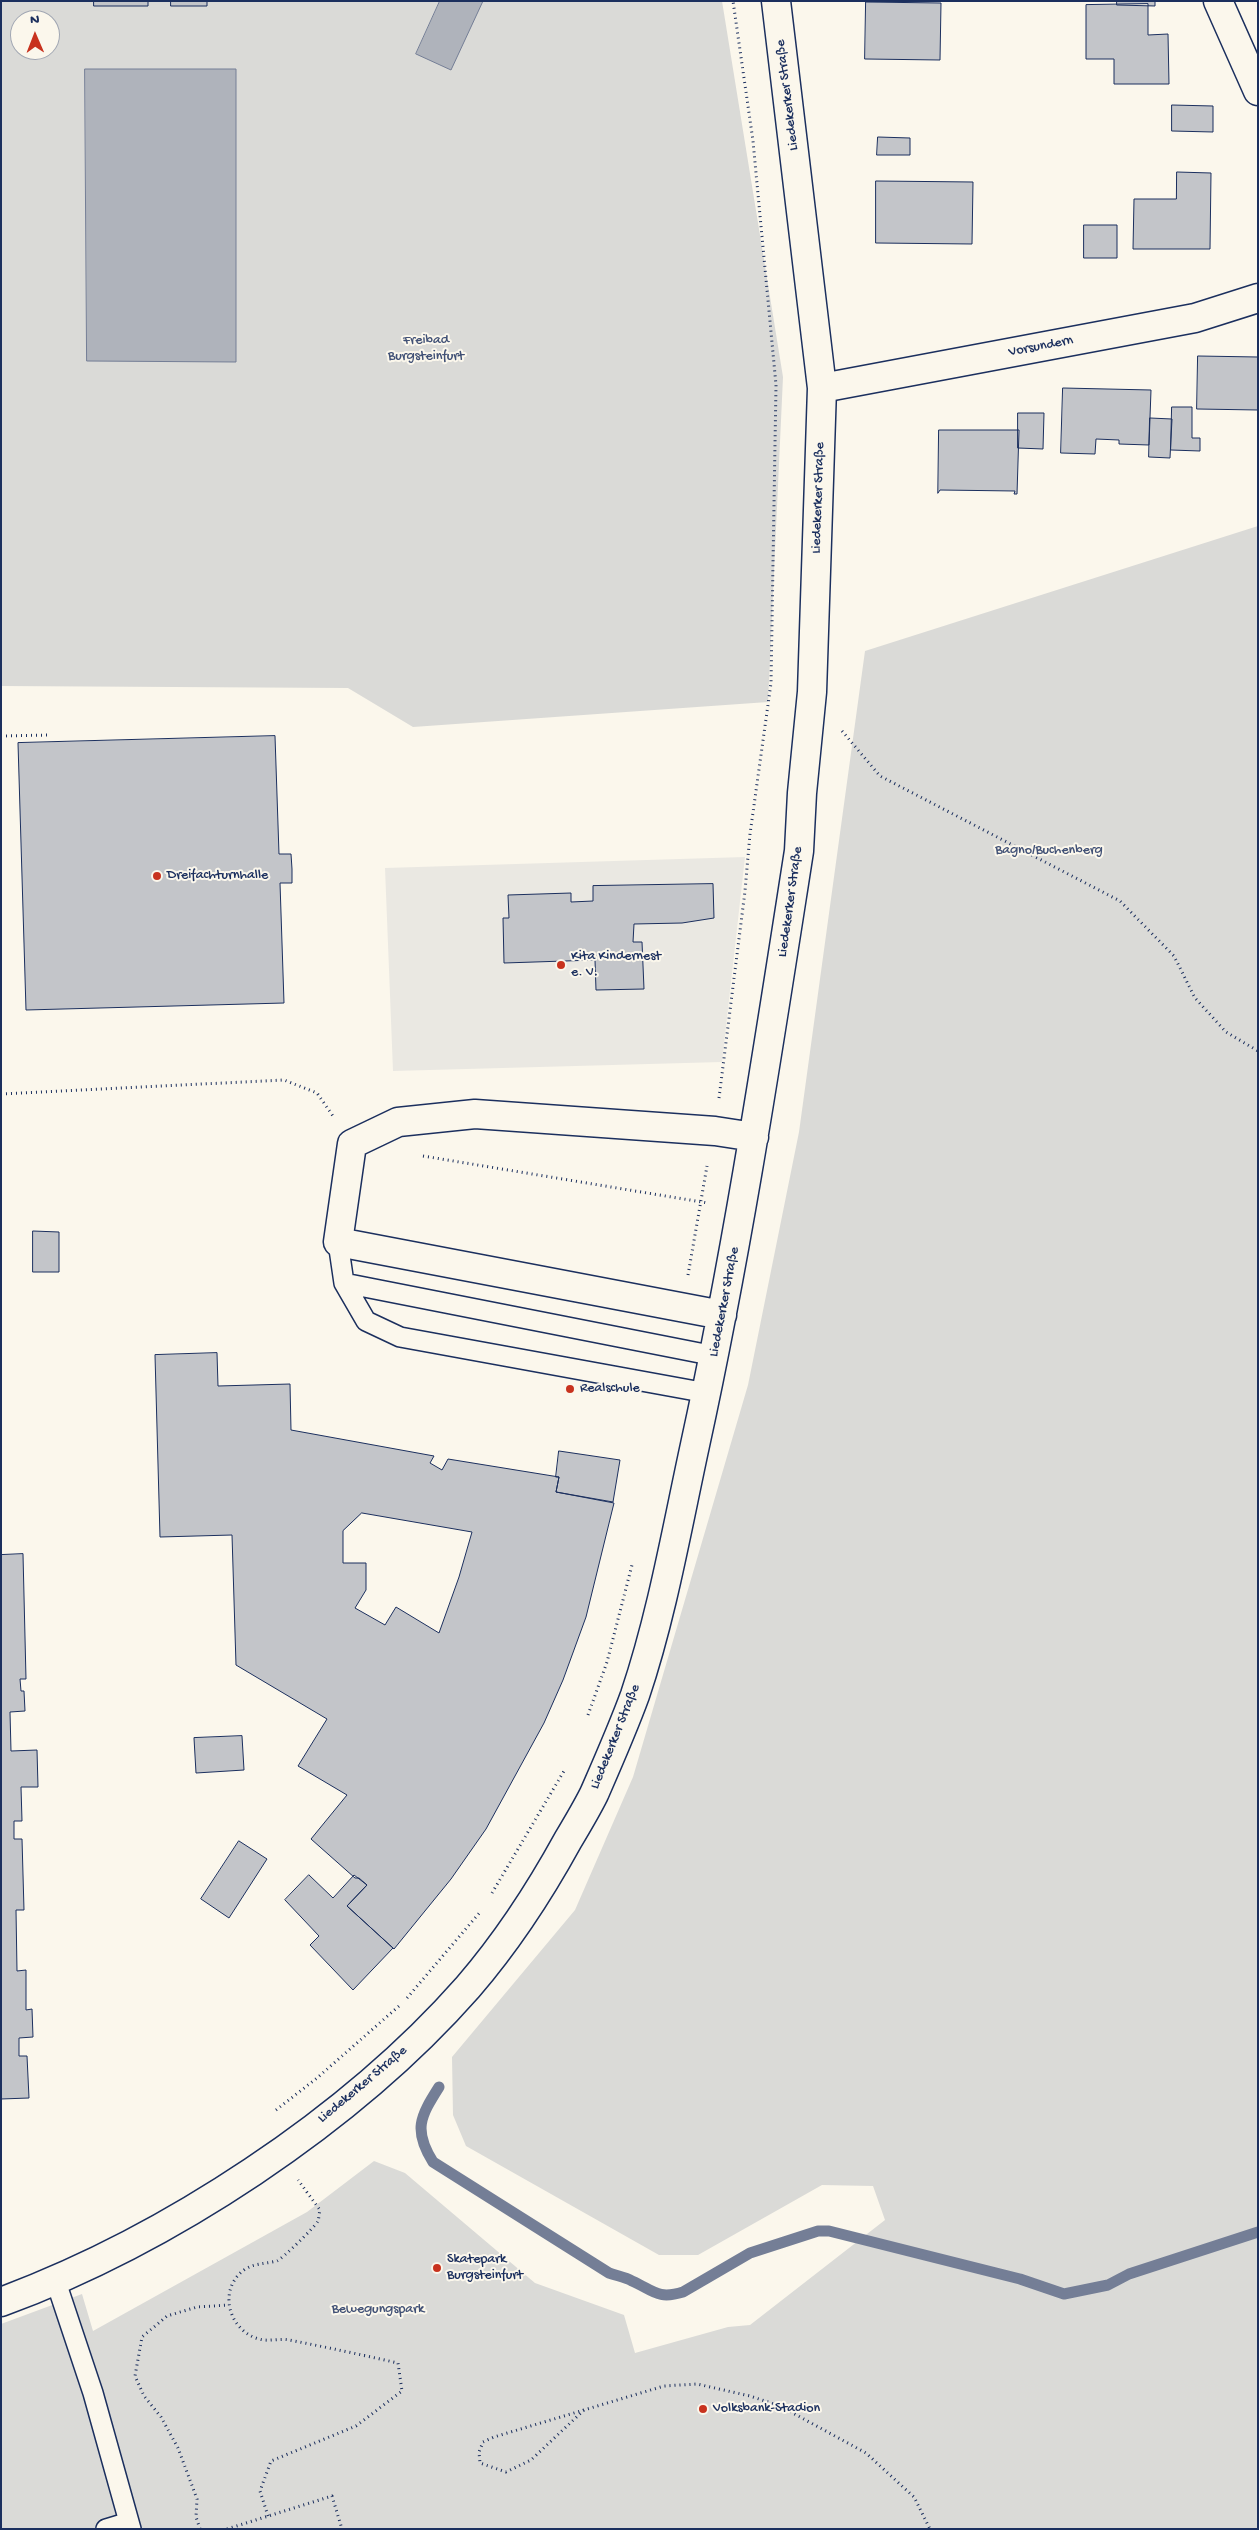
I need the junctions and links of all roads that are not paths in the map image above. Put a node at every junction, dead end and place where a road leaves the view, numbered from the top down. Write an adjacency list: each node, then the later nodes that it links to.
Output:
1 (776, 1): 5 (street, Liedekerker Straße)
2 (1218, 1): 3 (street)
3 (1258, 92)
4 (1258, 298): 5 (street, Vorsundern)
5 (822, 388): 6 (street, Liedekerker Straße)
6 (754, 1137): 7 (street); 9 (street, Liedekerker Straße)
7 (338, 1242): 8 (lane); 9 (street)
8 (344, 1283): 10 (lane); 11 (lane)
9 (722, 1315): 10 (street, Liedekerker Straße)
10 (715, 1356): 11 (street, Liedekerker Straße)
11 (706, 1393): 12 (street, Liedekerker Straße)
12 (56, 2282): 13 (street, Liedekerker Straße); 14 (lane)
13 (1, 2302)
14 (130, 2525): 15 (lane)
15 (106, 2529)

